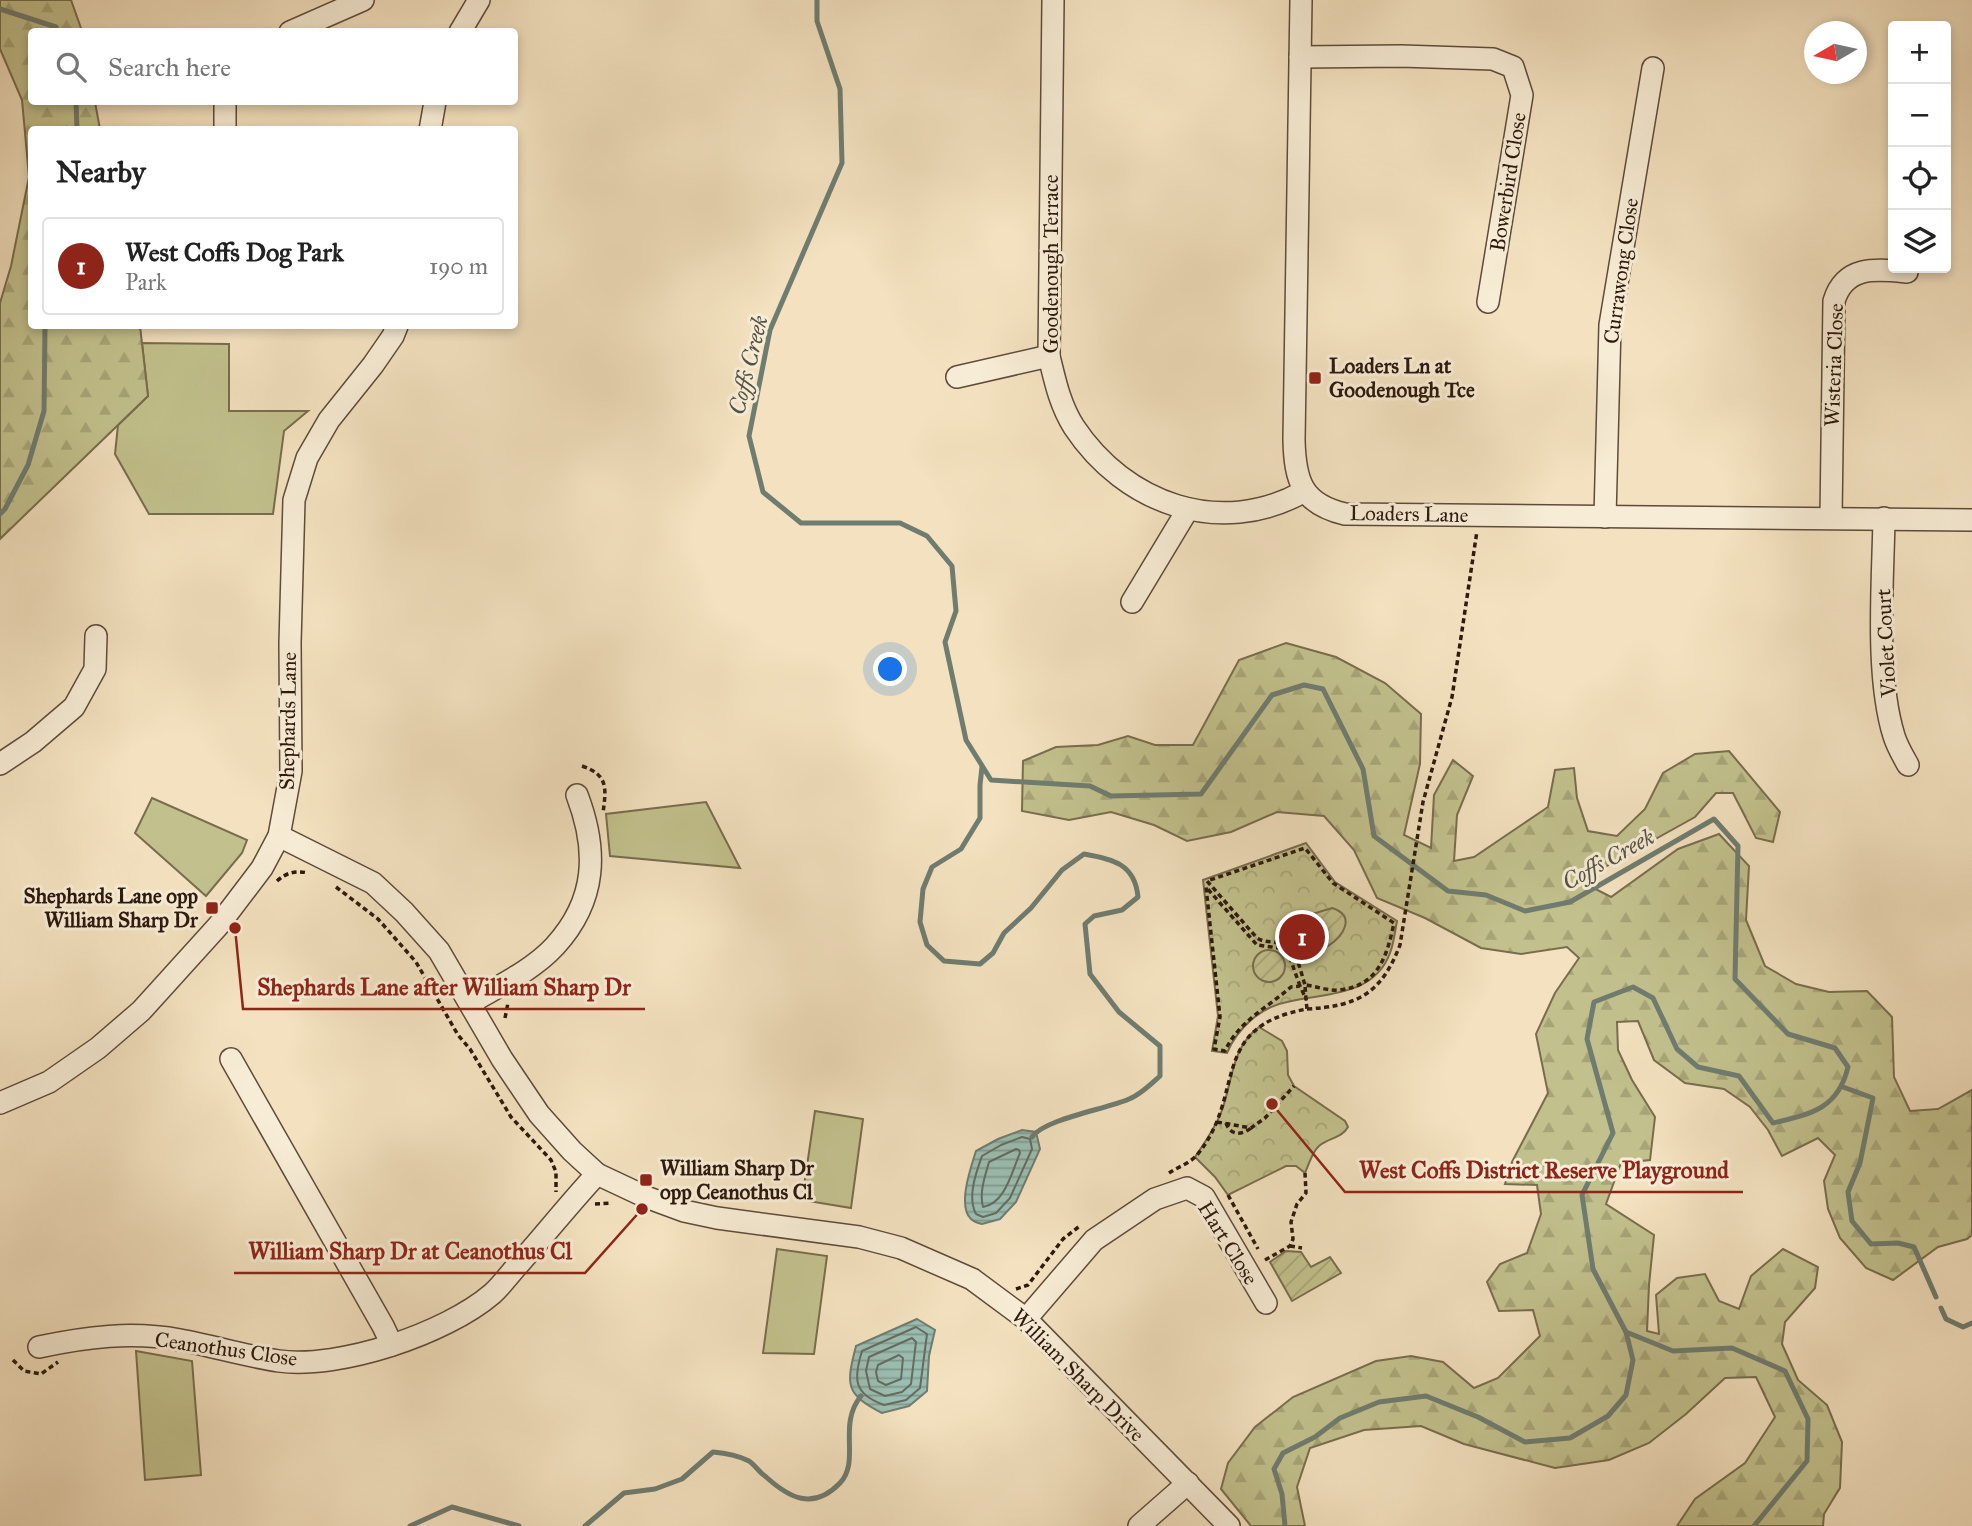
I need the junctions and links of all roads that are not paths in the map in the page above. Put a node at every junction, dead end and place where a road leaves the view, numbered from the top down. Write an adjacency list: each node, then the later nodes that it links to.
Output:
1 (363, 0): 5 (street)
2 (479, 0): 6 (street)
3 (1053, 0): 16 (street, Goodenough Terrace)
4 (1301, 0): 7 (street)
5 (299, 28)
6 (462, 28)
7 (1300, 57): 14 (street, Bowerbird Close); 18 (street)
8 (1653, 68): 20 (street, Currawong Close)
9 (225, 105): 11 (street)
10 (434, 105): 12 (street)
11 (225, 126)
12 (431, 126)
13 (1888, 271): 21 (street, Wisteria Close)
14 (1488, 302)
15 (396, 329): 29 (street, Shephards Lane)
16 (1049, 356): 17 (street); 19 (street, Goodenough Terrace)
17 (957, 377)
18 (1303, 492): 19 (street, Goodenough Terrace); 20 (street, Loaders Lane)
19 (1188, 509): 24 (street)
20 (1605, 517): 21 (street, Loaders Lane)
21 (1831, 517): 22 (street, Loaders Lane)
22 (1884, 518): 23 (street, Loaders Lane); 27 (street, Violet Court)
23 (1972, 520)
24 (1132, 602)
25 (96, 636): 26 (street)
26 (0, 764)
27 (1908, 765)
28 (577, 794): 30 (street)
29 (279, 836): 30 (street, William Sharp Drive); 32 (street, Shephards Lane)
30 (470, 1003): 33 (street, William Sharp Drive)
31 (231, 1059): 36 (street)
32 (0, 1103)
33 (597, 1174): 35 (street, William Sharp Drive); 36 (street, Ceanothus Close)
34 (1266, 1303): 35 (street, Hart Close)
35 (1026, 1319): 38 (street, William Sharp Drive)
36 (391, 1345): 37 (street, Ceanothus Close)
37 (39, 1347)
38 (1188, 1483): 39 (street); 40 (street, William Sharp Drive)
39 (1139, 1526)
40 (1229, 1526)

